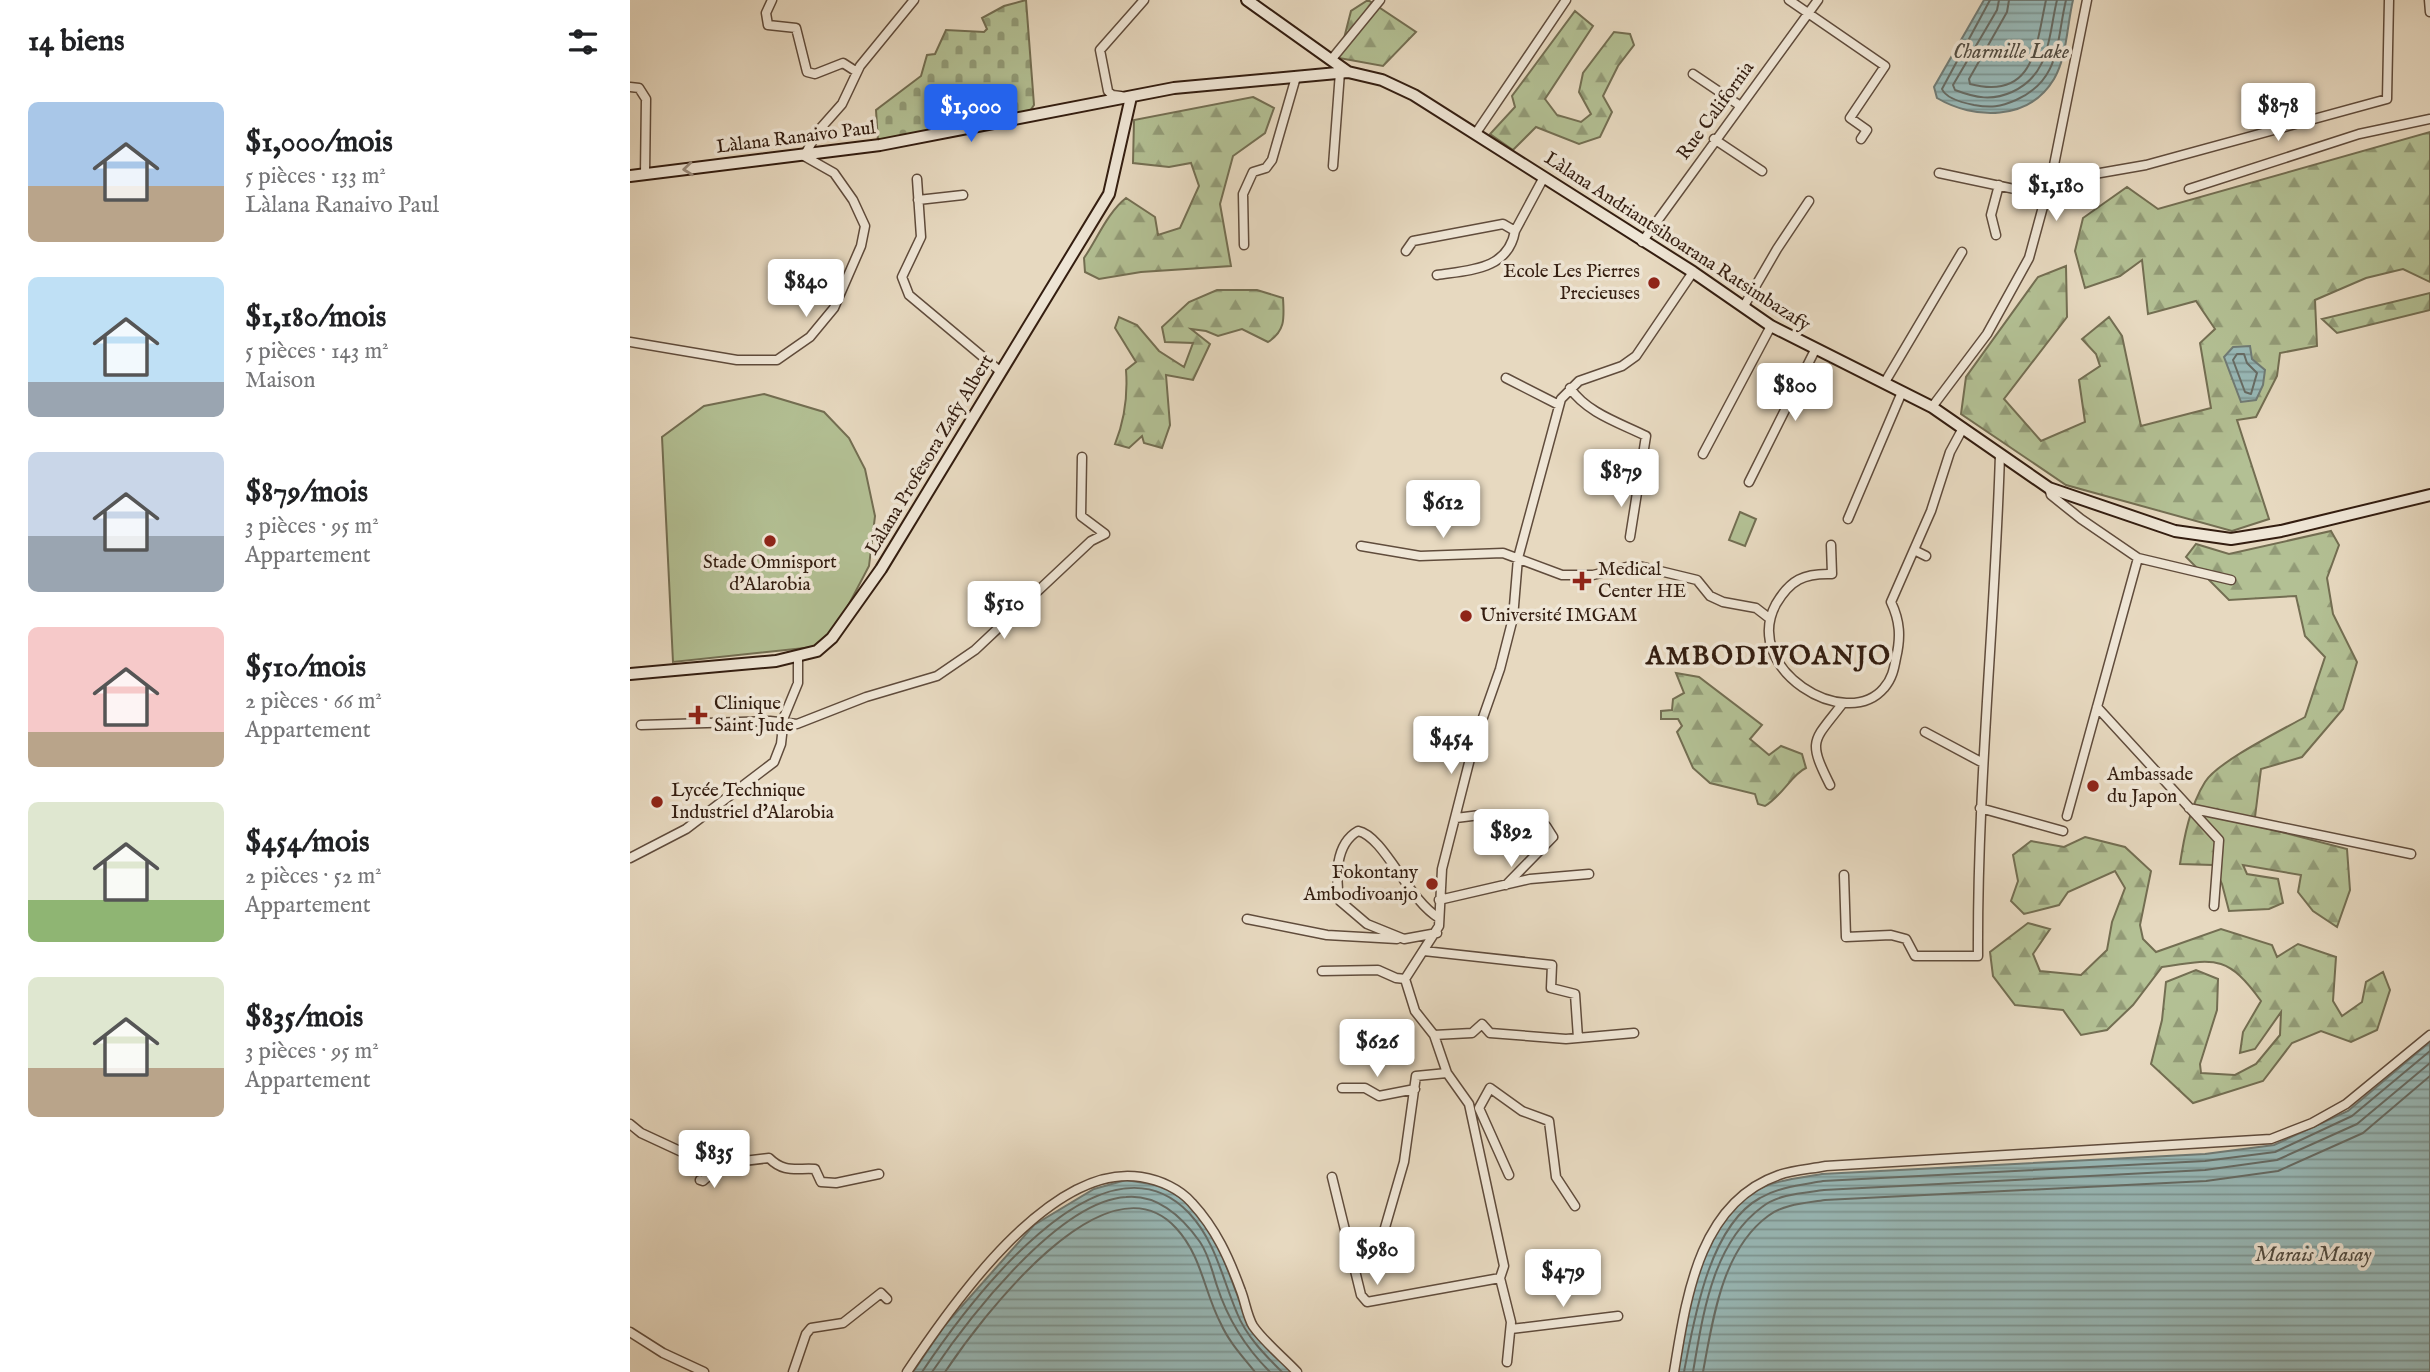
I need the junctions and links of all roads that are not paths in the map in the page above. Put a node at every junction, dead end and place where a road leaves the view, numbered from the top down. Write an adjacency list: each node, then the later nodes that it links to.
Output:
1 (772, 0): 15 (street)
2 (914, 0): 15 (street)
3 (1144, 0): 20 (street)
4 (1247, 0): 14 (main road)
5 (1380, 0): 14 (street)
6 (1566, 0): 23 (street)
7 (1788, 0): 13 (street)
8 (1818, 0): 13 (street, Rue California)
9 (2087, 0): 28 (street)
10 (2389, 0): 28 (street)
11 (2429, 0): 12 (street)
12 (2430, 12)
13 (1808, 13): 21 (street, Rue California); 25 (street)
14 (1331, 60): 16 (main road)
15 (857, 72): 26 (street)
16 (1344, 72): 18 (main road, Làlana Andriantsihoarana Ratsimbazafy); 23 (main road, Làlana Andriantsihoarana Ratsimbazafy); 27 (street)
17 (1693, 74): 21 (street)
18 (1296, 77): 20 (main road, Làlana Andriantsihoarana Ratsimbazafy); 44 (street)
19 (630, 87): 31 (street)
20 (1131, 97): 26 (main road, Làlana Ranaivo Paul); 53 (main road, Làlana Profesora Zafy Albert)
21 (1739, 106): 24 (street, Rue California)
22 (2430, 119): 36 (street)
23 (1476, 133): 33 (main road, Làlana Andriantsihoarana Ratsimbazafy)
24 (1714, 139): 29 (street); 43 (street, Rue California)
25 (1861, 139)
26 (804, 156): 31 (main road, Làlana Ranaivo Paul, one-way to 31); 51 (street)
27 (1333, 166)
28 (2053, 170): 38 (street)
29 (1762, 171)
30 (1939, 173): 35 (street)
31 (645, 174): 32 (main road, Làlana Ranaivo Paul)
32 (630, 176)
33 (1544, 177): 41 (street); 43 (main road, Làlana Andriantsihoarana Ratsimbazafy)
34 (916, 179): 39 (street)
35 (1999, 186): 38 (street); 42 (street)
36 (2189, 188)
37 (963, 195): 39 (street)
38 (2046, 196): 59 (street)
39 (918, 200): 53 (street)
40 (1810, 201): 49 (street)
41 (1515, 231): 45 (street); 48 (street)
42 (1996, 235)
43 (1642, 242): 47 (main road, Làlana Andriantsihoarana Ratsimbazafy)
44 (1244, 245)
45 (1406, 251)
46 (1962, 252): 55 (street)
47 (1693, 272): 49 (main road, Làlana Andriantsihoarana Ratsimbazafy); 56 (street)
48 (1437, 275)
49 (1744, 306): 50 (main road, Làlana Andriantsihoarana Ratsimbazafy)
50 (1771, 326): 52 (main road, Làlana Andriantsihoarana Ratsimbazafy); 61 (street)
51 (630, 342)
52 (1815, 350): 55 (main road, Làlana Andriantsihoarana Ratsimbazafy); 64 (street)
53 (1001, 372): 77 (main road, Làlana Profesora Zafy Albert)
54 (1506, 378): 58 (street)
55 (1885, 382): 57 (main road, Làlana Andriantsihoarana Ratsimbazafy)
56 (1570, 388): 58 (street); 68 (street)
57 (1902, 392): 59 (main road, Làlana Andriantsihoarana Ratsimbazafy); 67 (street)
58 (1559, 405): 73 (street)
59 (1931, 407): 60 (main road, Làlana Andriantsihoarana Ratsimbazafy)
60 (1964, 428): 62 (main road, Làlana Andriantsihoarana Ratsimbazafy); 71 (street)
61 (1703, 454)
62 (2000, 454): 65 (main road, Làlana Andriantsihoarana Ratsimbazafy); 84 (street)
63 (1082, 457): 81 (street)
64 (1749, 482)
65 (2049, 488): 66 (main road, Làlana Andriantsihoarana Ratsimbazafy); 74 (street)
66 (2430, 495)
67 (1849, 519)
68 (1630, 537)
69 (1830, 545): 76 (street)
70 (1361, 546): 73 (street)
71 (1914, 550): 72 (street); 79 (street)
72 (1926, 556)
73 (1518, 558): 76 (street); 89 (street)
74 (2137, 558): 75 (street); 80 (street)
75 (2231, 580)
76 (1769, 618): 79 (street)
77 (798, 657): 78 (main road, Làlana Profesora Zafy Albert); 81 (street)
78 (630, 674)
79 (1843, 703): 85 (street)
80 (2097, 708): 87 (street); 88 (street)
81 (783, 724): 82 (street); 92 (street)
82 (641, 725)
83 (1925, 732): 84 (street)
84 (1983, 763): 86 (street)
85 (1830, 785)
86 (1980, 808): 90 (street); 94 (street)
87 (2189, 808): 91 (street); 97 (street)
88 (2067, 816)
89 (1456, 818): 95 (street); 96 (street)
90 (2063, 831)
91 (2411, 854)
92 (630, 858)
93 (1589, 874): 95 (street)
94 (1844, 875)
95 (1506, 885): 96 (street)
96 (1440, 900): 98 (street)
97 (2214, 906)
98 (1440, 918): 100 (street); 101 (street)
99 (1247, 919): 101 (street)
100 (1437, 933): 101 (street); 102 (street)
101 (1404, 939)
102 (1424, 951): 104 (street); 108 (street)
103 (1322, 971): 104 (street)
104 (1405, 979): 106 (street)
105 (1634, 1033): 108 (street)
106 (1434, 1035): 108 (street); 109 (street)
107 (2430, 1035): 132 (street)
108 (1578, 1038)
109 (1447, 1073): 111 (street); 112 (street)
110 (1342, 1088): 111 (street)
111 (1415, 1089): 121 (street)
112 (1469, 1104): 113 (street); 122 (street)
113 (1479, 1108): 117 (street); 120 (street)
114 (630, 1124): 115 (street)
115 (721, 1165): 116 (street); 119 (street)
116 (879, 1174)
117 (1510, 1175)
118 (1332, 1177): 122 (street)
119 (700, 1180)
120 (1575, 1206)
121 (1380, 1259)
122 (1500, 1279): 125 (street)
123 (887, 1299): 129 (street)
124 (1618, 1316): 125 (street)
125 (1511, 1329): 127 (street)
126 (630, 1332): 128 (street)
127 (1507, 1362)
128 (704, 1372)
129 (793, 1372)
130 (907, 1372): 131 (street)
131 (1297, 1372)
132 (1674, 1372)

